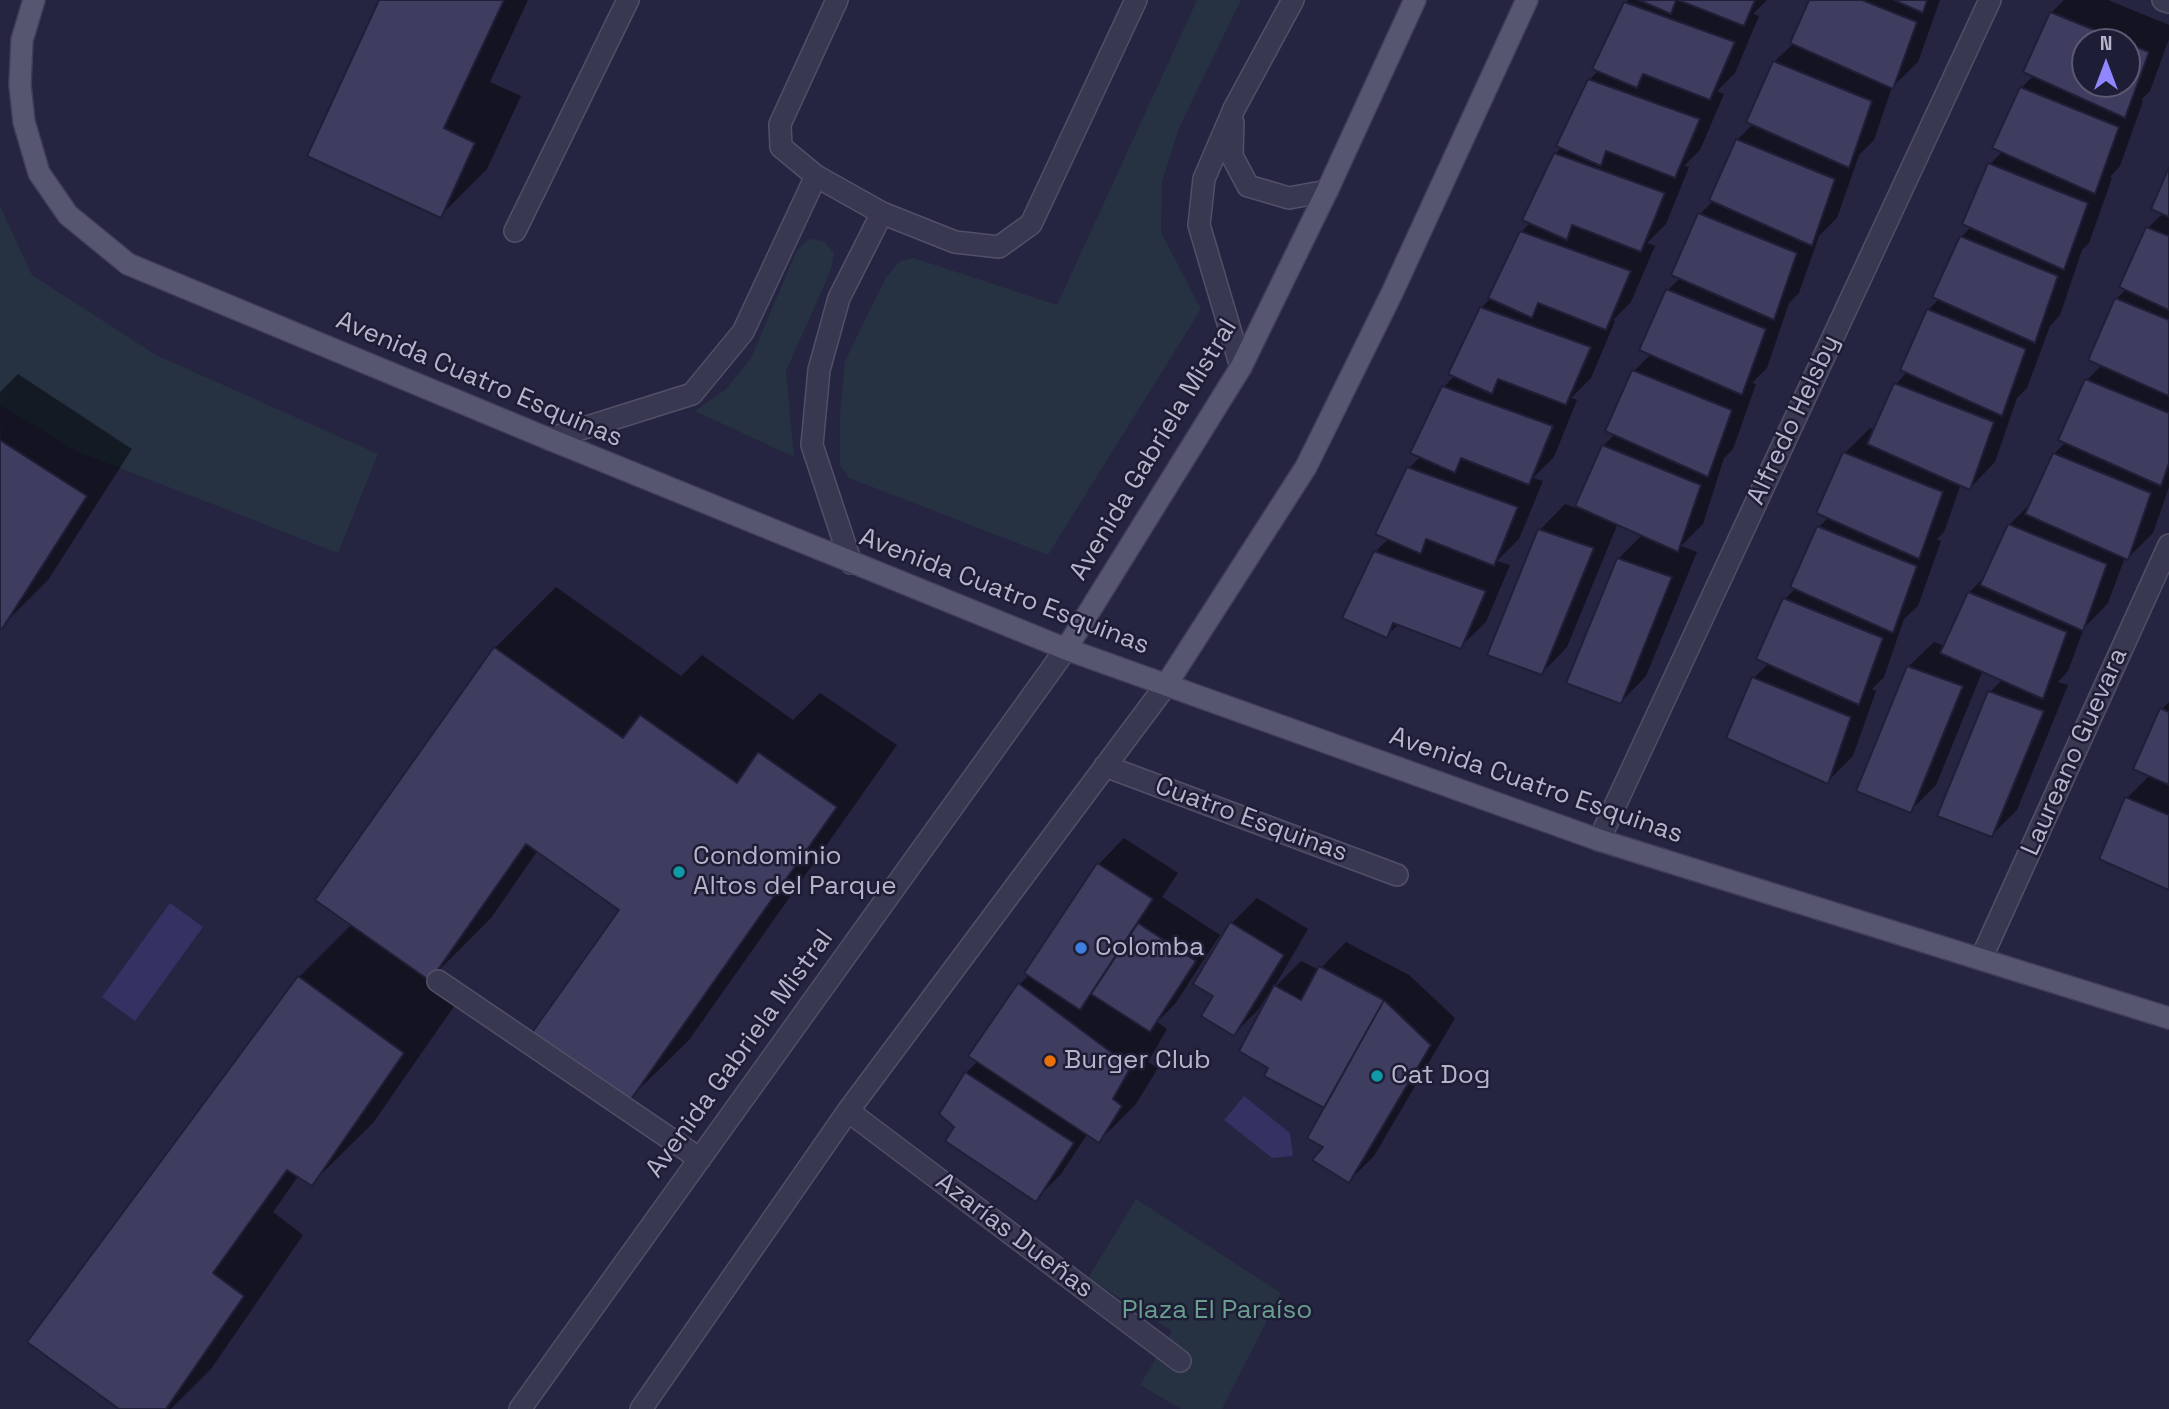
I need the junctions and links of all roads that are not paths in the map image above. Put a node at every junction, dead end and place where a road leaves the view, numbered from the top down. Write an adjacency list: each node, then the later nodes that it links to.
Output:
1 (34, 0): 17 (main road, Avenida Cuatro Esquinas)
2 (628, 0): 15 (street)
3 (837, 0): 12 (street)
4 (1136, 0): 14 (street)
5 (1293, 0): 11 (street)
6 (1415, 0): 13 (main road, Avenida Gabriela Mistral)
7 (1527, 0): 21 (main road)
8 (1990, 0): 23 (street, Alfredo Helsby)
9 (2163, 0): 10 (street)
10 (2169, 2)
11 (1234, 109): 13 (street); 16 (street)
12 (816, 176): 14 (street); 17 (street)
13 (1327, 191): 16 (main road, Avenida Gabriela Mistral)
14 (883, 213): 19 (street)
15 (514, 231)
16 (1241, 367): 20 (main road, Avenida Gabriela Mistral)
17 (549, 439): 19 (main road, Avenida Cuatro Esquinas)
18 (2169, 544): 25 (street, Laureano Guevara)
19 (851, 563): 20 (main road, Avenida Cuatro Esquinas)
20 (1066, 649): 21 (main road, Avenida Cuatro Esquinas); 29 (street, Avenida Gabriela Mistral)
21 (1166, 685): 22 (street); 23 (main road, Avenida Cuatro Esquinas)
22 (1105, 766): 24 (street, Cuatro Esquinas); 28 (street)
23 (1599, 840): 25 (main road, Avenida Cuatro Esquinas)
24 (1397, 875)
25 (1981, 959): 27 (main road, Avenida Cuatro Esquinas)
26 (438, 981): 29 (street)
27 (2169, 1018)
28 (848, 1111): 30 (street, Azarías Dueñas); 32 (street)
29 (700, 1158): 31 (street, Avenida Gabriela Mistral)
30 (1180, 1361)
31 (520, 1409)
32 (641, 1409)

